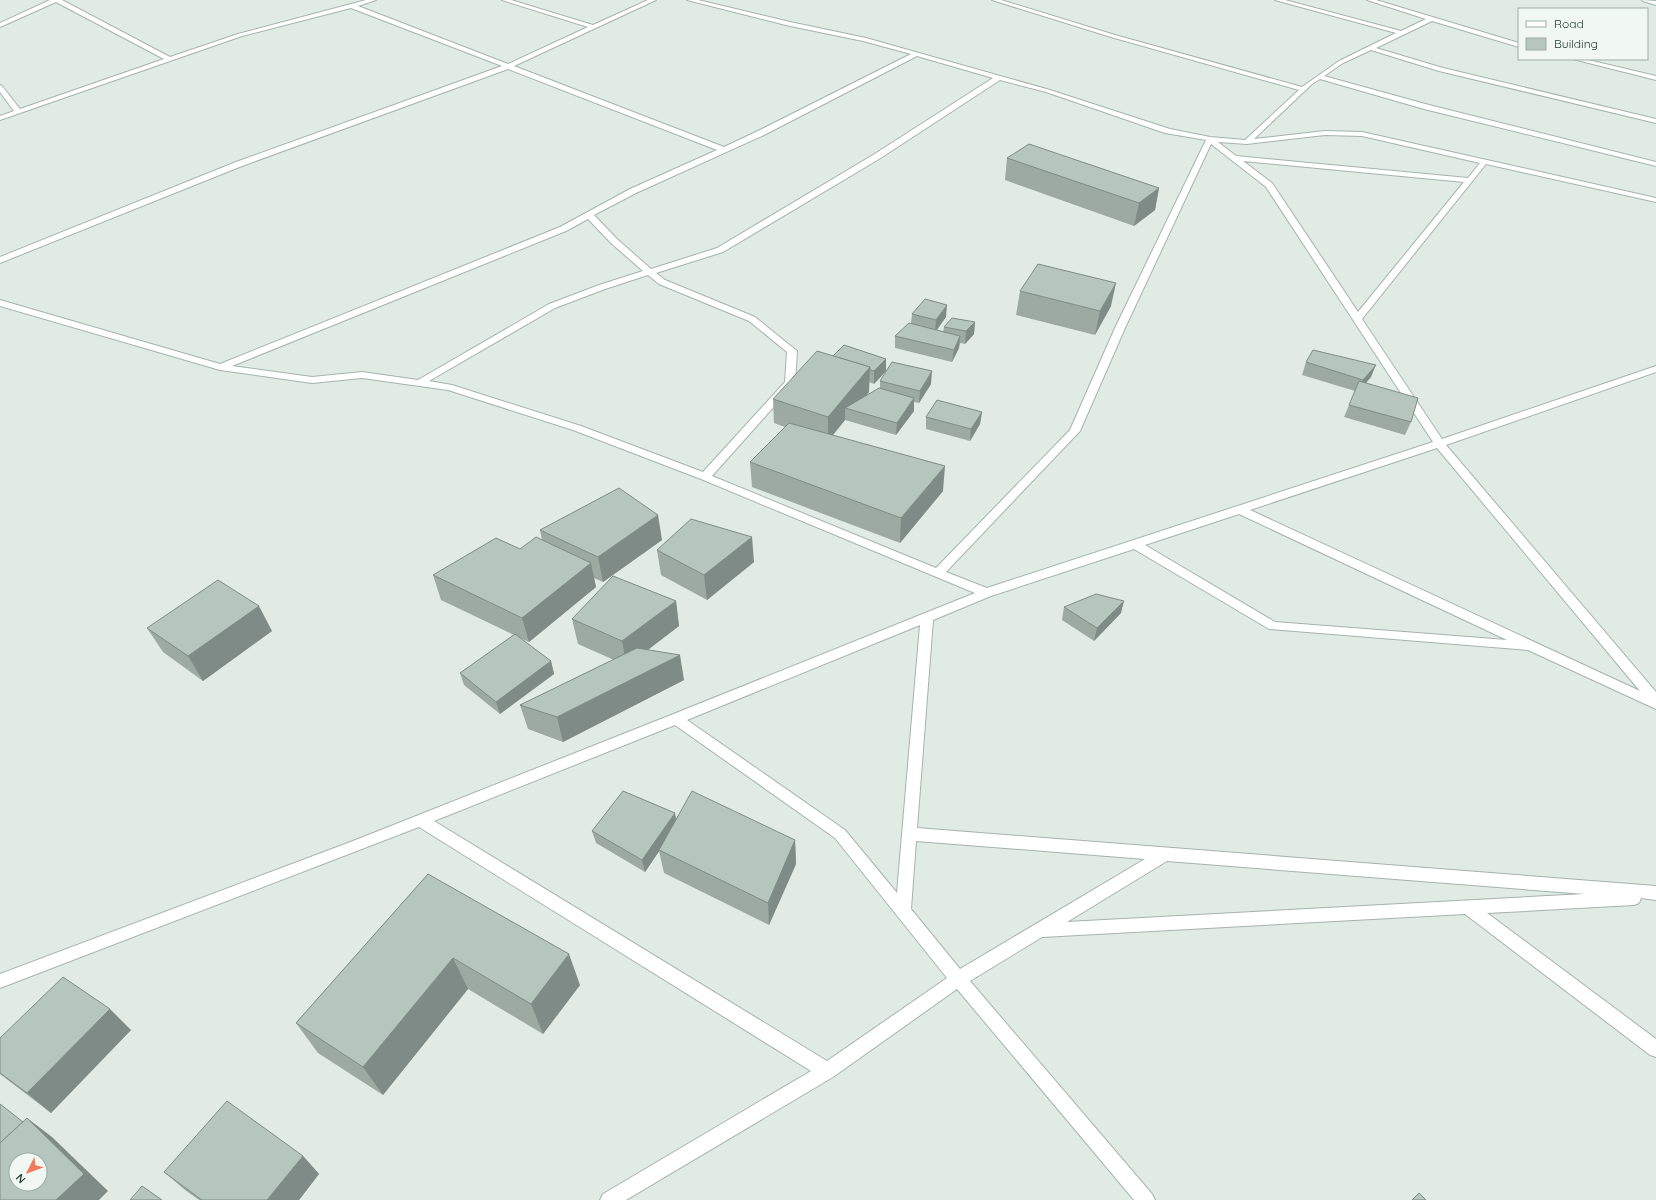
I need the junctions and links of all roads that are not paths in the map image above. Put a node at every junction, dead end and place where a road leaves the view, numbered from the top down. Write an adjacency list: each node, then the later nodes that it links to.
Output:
1 (56, 0): 13 (street); 19 (street)
2 (373, 0): 11 (street)
3 (504, 0): 14 (street)
4 (653, 0): 14 (street)
5 (690, 0): 18 (street)
6 (995, 0): 26 (street)
7 (1278, 0): 15 (street)
8 (1370, 0): 12 (street)
9 (1646, 0): 10 (street)
10 (1656, 3)
11 (354, 6): 19 (street); 21 (street)
12 (1433, 18): 15 (street); 16 (street)
13 (0, 25)
14 (594, 28): 21 (street)
15 (1401, 34): 17 (street)
16 (1518, 45)
17 (1370, 48): 23 (street); 29 (street)
18 (916, 54): 22 (street); 32 (street)
19 (170, 59): 27 (street)
20 (1580, 60): 24 (street)
21 (509, 66): 32 (street); 39 (street)
22 (999, 77): 30 (street); 40 (street)
23 (1319, 77): 26 (street); 35 (street)
24 (1656, 78)
25 (0, 87): 27 (street)
26 (1303, 89): 31 (street)
27 (19, 112): 28 (street)
28 (0, 118)
29 (1656, 120)
30 (1210, 139): 31 (street); 33 (street); 50 (street)
31 (1247, 142): 34 (street)
32 (724, 150): 38 (street)
33 (1236, 158): 36 (street); 42 (street)
34 (1485, 161): 36 (street); 37 (street)
35 (1656, 164)
36 (1469, 180): 42 (street)
37 (1656, 200)
38 (589, 215): 40 (street); 43 (street)
39 (0, 260)
40 (649, 272): 45 (street); 47 (street)
41 (0, 303): 43 (street)
42 (1358, 319): 46 (street)
43 (220, 367): 45 (street)
44 (1656, 369): 46 (street)
45 (420, 383): 47 (street)
46 (1440, 444): 48 (street); 54 (street)
47 (705, 477): 50 (street)
48 (1240, 510): 49 (street); 53 (street)
49 (1135, 544): 51 (street); 53 (street)
50 (938, 573): 51 (street)
51 (987, 593): 52 (street)
52 (927, 618): 55 (street); 57 (street)
53 (1533, 646): 54 (street)
54 (1656, 702)
55 (676, 719): 56 (street); 62 (street)
56 (420, 820): 65 (street); 67 (street)
57 (910, 834): 58 (street); 62 (street)
58 (1166, 854): 59 (street); 63 (street)
59 (1656, 893)
60 (1656, 896): 61 (street)
61 (1468, 907): 63 (street); 66 (street)
62 (903, 911): 64 (street)
63 (1040, 930): 64 (street)
64 (958, 979): 67 (street); 69 (street)
65 (0, 981)
66 (1656, 1049)
67 (827, 1071): 68 (street)
68 (609, 1200)
69 (1146, 1200)

